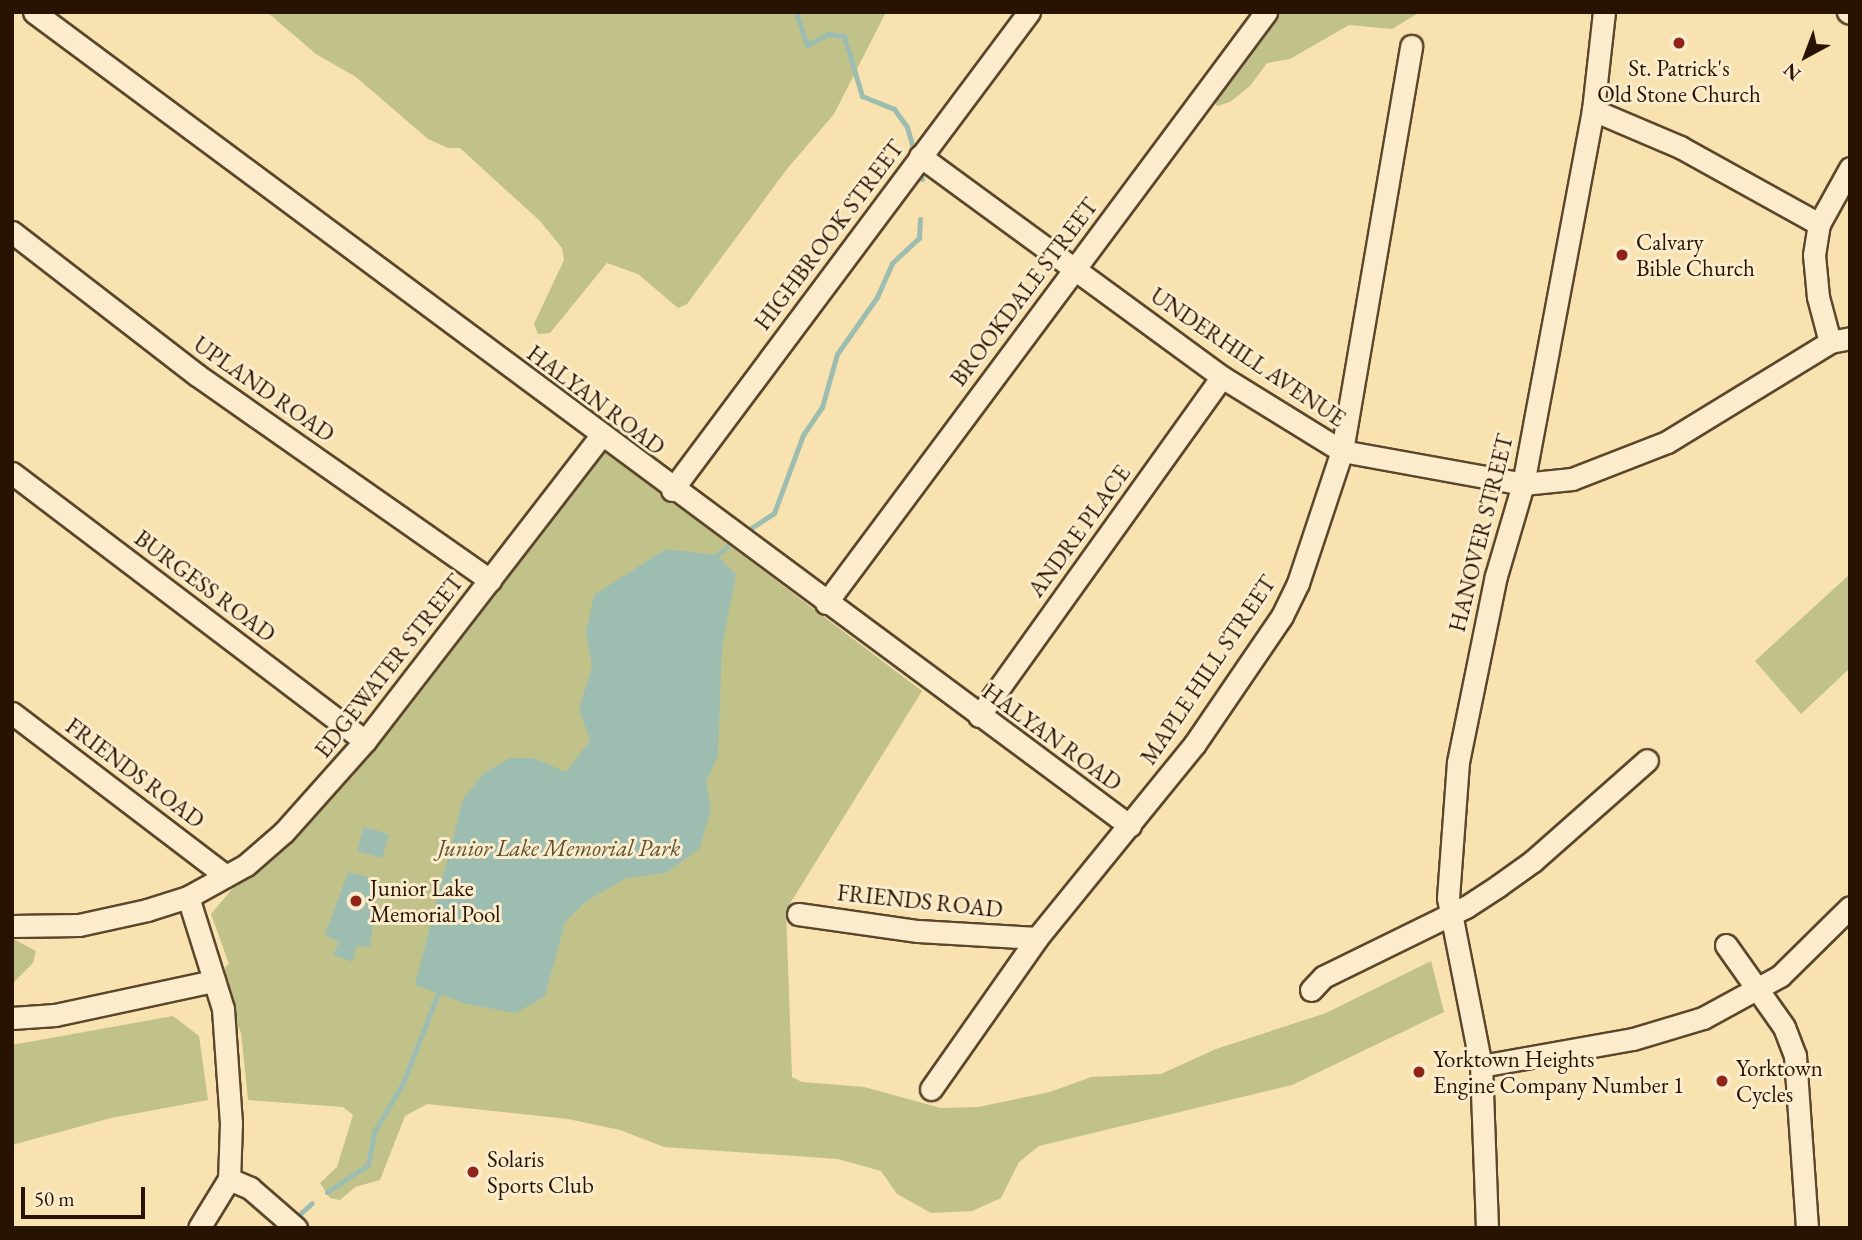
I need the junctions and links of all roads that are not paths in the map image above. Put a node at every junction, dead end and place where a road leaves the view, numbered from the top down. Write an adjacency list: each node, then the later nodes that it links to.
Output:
1 (34, 12): 14 (street, HALYAN ROAD)
2 (1029, 12): 7 (street, HIGHBROOK STREET)
3 (1266, 12): 11 (street, BROOKDALE STREET)
4 (1604, 12): 6 (street, HANOVER STREET)
5 (1411, 46): 15 (street, MAPLE HILL STREET)
6 (1593, 110): 9 (street); 17 (street, HANOVER STREET)
7 (920, 156): 11 (street, UNDERHILL AVENUE); 18 (street, HIGHBROOK STREET)
8 (1850, 169): 9 (street)
9 (1819, 224): 12 (street)
10 (12, 232): 19 (street, UPLAND ROAD)
11 (1074, 268): 13 (street, UNDERHILL AVENUE); 20 (street, BROOKDALE STREET)
12 (1840, 340): 17 (street, UNDERHILL AVENUE)
13 (1222, 377): 15 (street, UNDERHILL AVENUE); 22 (street, ANDRE PLACE)
14 (601, 436): 18 (street, HALYAN ROAD); 19 (street, EDGEWATER STREET)
15 (1342, 451): 17 (street, UNDERHILL AVENUE); 25 (street, MAPLE HILL STREET)
16 (12, 473): 23 (street, BURGESS ROAD)
17 (1523, 484): 30 (street, HANOVER STREET)
18 (672, 490): 20 (street, HALYAN ROAD)
19 (490, 580): 23 (street, EDGEWATER STREET)
20 (826, 603): 22 (street, HALYAN ROAD)
21 (12, 713): 26 (street, FRIENDS ROAD)
22 (979, 716): 25 (street, HALYAN ROAD)
23 (365, 741): 26 (street, EDGEWATER STREET)
24 (1647, 760): 30 (street)
25 (1130, 826): 32 (street, MAPLE HILL STREET)
26 (226, 876): 27 (street, EDGEWATER STREET)
27 (188, 897): 31 (street, EDGEWATER STREET); 34 (street)
28 (1850, 907): 36 (street)
29 (798, 914): 32 (street, FRIENDS ROAD)
30 (1452, 915): 35 (street); 38 (street, HANOVER STREET)
31 (12, 926)
32 (1037, 939): 39 (street, MAPLE HILL STREET)
33 (1726, 944): 36 (street)
34 (214, 981): 37 (street); 40 (street)
35 (1311, 990)
36 (1758, 990): 38 (street); 44 (street)
37 (12, 1018)
38 (1481, 1066): 43 (street, HANOVER STREET)
39 (931, 1089)
40 (229, 1179): 41 (street); 42 (street)
41 (199, 1228)
42 (296, 1228)
43 (1487, 1228)
44 (1807, 1228)

